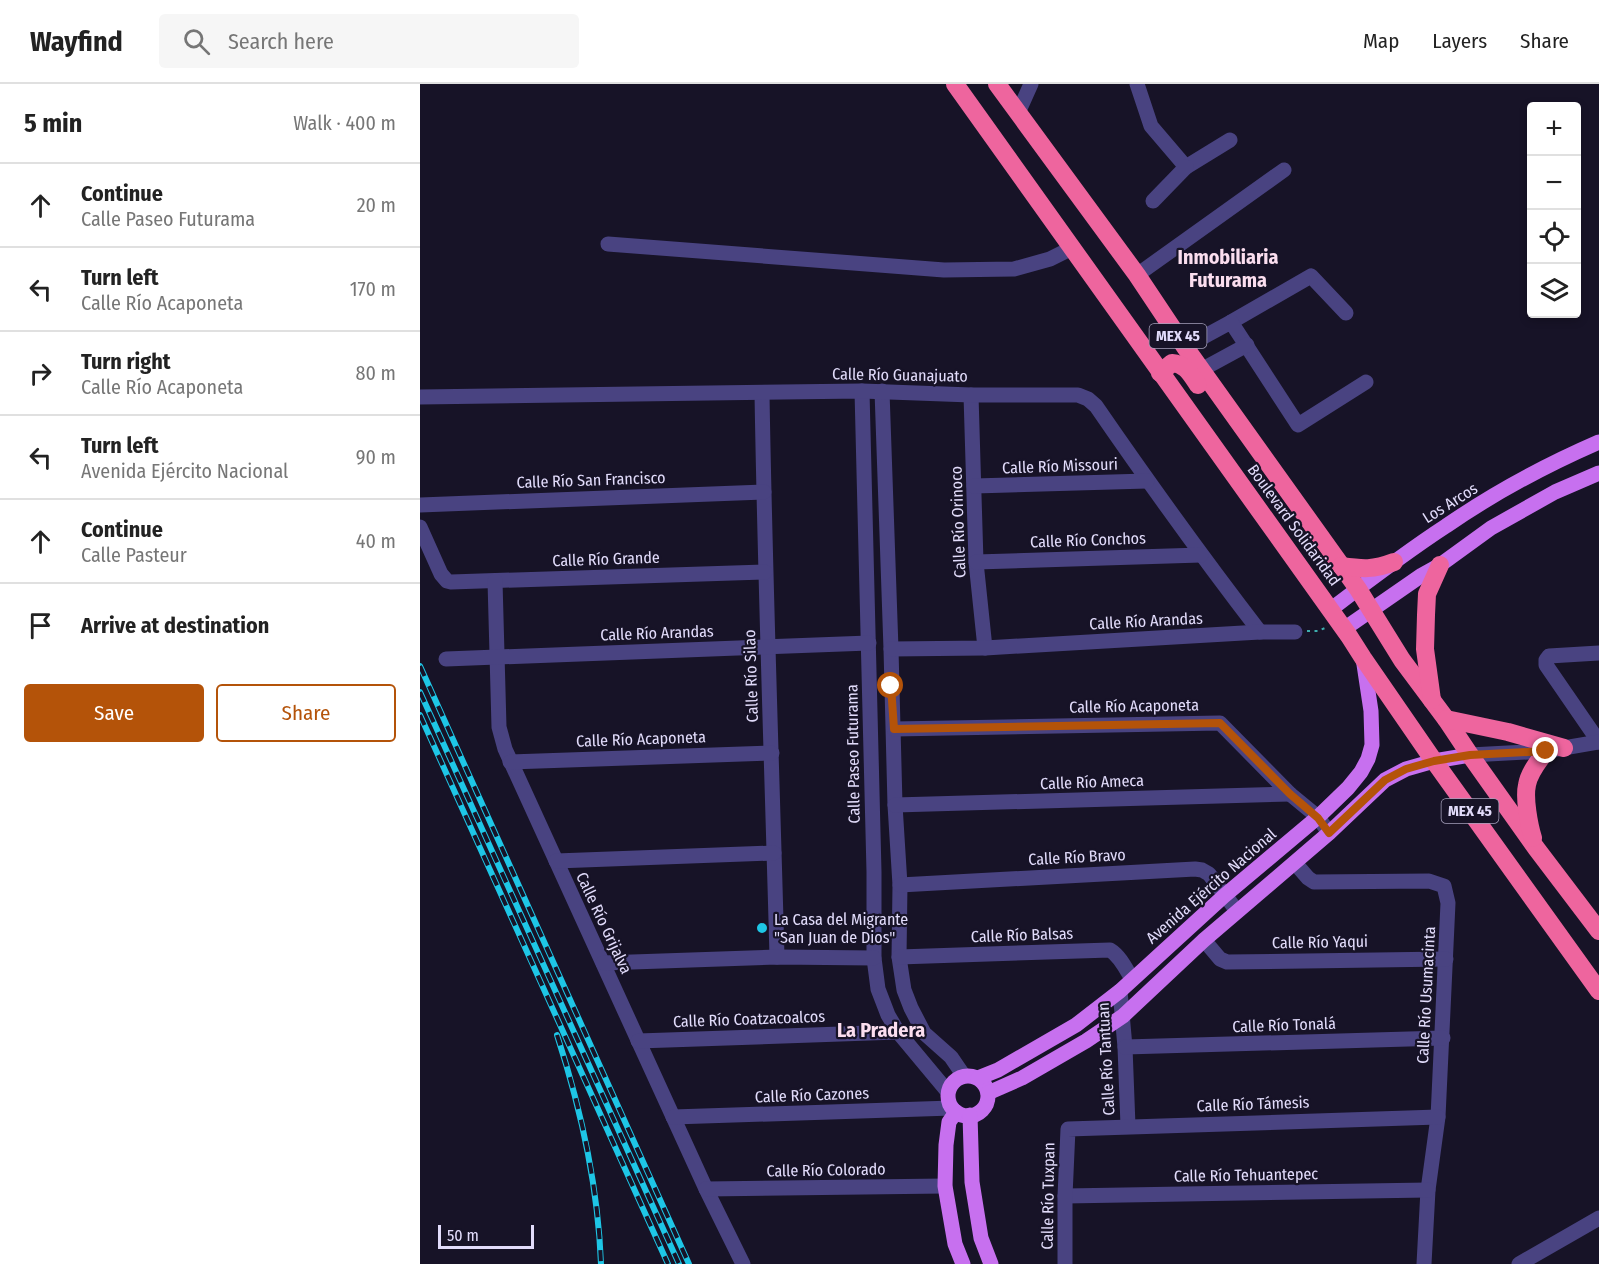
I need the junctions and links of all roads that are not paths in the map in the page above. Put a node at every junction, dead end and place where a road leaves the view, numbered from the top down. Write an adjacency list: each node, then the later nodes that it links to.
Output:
1 (955, 84): 11 (highway, Boulevard Solidaridad / MEX 45)
2 (997, 84): 5 (highway, Boulevard Solidaridad / MEX 45)
3 (1031, 84): 5 (street)
4 (1137, 84): 7 (street)
5 (1018, 113): 12 (highway, Boulevard Solidaridad / MEX 45)
6 (1230, 140): 7 (street)
7 (1186, 167): 9 (street)
8 (1284, 170): 12 (street)
9 (1153, 201)
10 (608, 244): 11 (street)
11 (1072, 248): 18 (highway, Boulevard Solidaridad / MEX 45)
12 (1137, 275): 16 (highway, Boulevard Solidaridad / MEX 45)
13 (1346, 313): 14 (street)
14 (1232, 322): 15 (street); 16 (street)
15 (1247, 345): 17 (street); 19 (street)
16 (1185, 348): 17 (highway, Boulevard Solidaridad / MEX 45)
17 (1201, 370): 26 (highway, Boulevard Solidaridad / MEX 45)
18 (1160, 374): 26 (highway); 42 (highway, Boulevard Solidaridad / MEX 45)
19 (1366, 381)
20 (862, 391): 21 (street, Calle Río Guanajuato); 22 (street, Calle Río Guanajuato); 43 (street, Calle Paseo Futurama)
21 (882, 391): 23 (street, Calle Río Guanajuato); 44 (street)
22 (762, 393): 24 (street, Calle Río Guanajuato); 30 (street, Calle Río Silao)
23 (971, 395): 28 (street, Calle Río Guanajuato); 29 (street, Calle Río Orinoco)
24 (420, 397)
25 (1599, 442): 35 (main road, Los Arcos)
26 (1272, 470): 37 (highway, Boulevard Solidaridad / MEX 45)
27 (1599, 473): 36 (main road)
28 (1147, 481): 29 (street, Calle Río Missouri); 33 (street, Calle Río Guanajuato)
29 (974, 486): 34 (street, Calle Río Orinoco)
30 (764, 492): 31 (street, Calle Río San Francisco); 38 (street, Calle Río Silao)
31 (420, 505)
32 (420, 527): 39 (street, Calle Río Grande)
33 (1201, 555): 34 (street, Calle Río Conchos); 45 (street, Calle Río Guanajuato)
34 (976, 562): 49 (street, Calle Río Orinoco)
35 (1394, 562): 37 (highway); 40 (main road, Los Arcos)
36 (1440, 565): 41 (main road); 57 (highway)
37 (1341, 566): 40 (highway, Boulevard Solidaridad / MEX 45)
38 (765, 572): 39 (street, Calle Río Grande); 48 (street, Calle Río Silao)
39 (495, 580): 52 (street, Calle Río Grijalva)
40 (1358, 589): 41 (highway, Boulevard Solidaridad / MEX 45); 42 (main road, Los Arcos)
41 (1372, 610): 42 (main road); 57 (highway, Boulevard Solidaridad / MEX 45)
42 (1338, 620): 53 (highway, Boulevard Solidaridad / MEX 45)
43 (868, 624): 44 (street); 47 (street, Calle Paseo Futurama)
44 (890, 624): 50 (street)
45 (1260, 632): 46 (street, Calle Río Arandas); 49 (street, Calle Río Arandas)
46 (1295, 632)
47 (869, 643): 48 (street, Calle Río Arandas); 56 (street, Calle Paseo Futurama)
48 (769, 646): 52 (street, Calle Río Arandas); 62 (street, Calle Río Silao)
49 (985, 648): 50 (street, Calle Río Arandas)
50 (891, 649): 55 (street)
51 (1599, 653): 60 (street)
52 (497, 657): 54 (street, Calle Río Arandas); 65 (street, Calle Río Grijalva)
53 (1362, 658): 64 (highway, Boulevard Solidaridad / MEX 45); 68 (main road, Avenida Ejército Nacional)
54 (446, 659)
55 (891, 686): 56 (street); 59 (street)
56 (870, 687): 70 (street, Calle Paseo Futurama)
57 (1432, 701): 58 (highway, Boulevard Solidaridad / MEX 45)
58 (1446, 719): 61 (highway); 63 (highway, Boulevard Solidaridad / MEX 45)
59 (894, 729): 66 (street, Calle Río Acaponeta); 67 (street)
60 (1599, 742): 61 (street)
61 (1555, 749): 63 (street); 72 (highway)
62 (772, 753): 65 (street, Calle Río Acaponeta); 73 (street, Calle Río Silao)
63 (1470, 755): 64 (main road); 72 (highway, Boulevard Solidaridad / MEX 45)
64 (1434, 761): 69 (main road); 88 (highway, Boulevard Solidaridad / MEX 45)
65 (510, 762): 74 (street, Calle Río Grijalva)
66 (1290, 794): 67 (street, Calle Río Ameca); 68 (street, Calle Río Acaponeta)
67 (895, 805): 71 (street)
68 (1318, 818): 69 (street, Calle Río Acaponeta); 77 (main road, Avenida Ejército Nacional)
69 (1329, 833): 75 (main road)
70 (874, 840): 71 (street); 83 (street, Calle Paseo Futurama)
71 (896, 841): 76 (street)
72 (1536, 848): 79 (highway, Boulevard Solidaridad / MEX 45)
73 (774, 854): 74 (street); 81 (street, Calle Río Silao)
74 (556, 861): 85 (street, Calle Río Grijalva)
75 (1295, 863): 78 (main road); 84 (street, Calle Río Usumacinta)
76 (900, 885): 77 (street, Calle Río Bravo); 82 (street)
77 (1224, 896): 78 (street, Calle Río Bravo); 86 (main road, Avenida Ejército Nacional)
78 (1237, 911): 80 (main road)
79 (1599, 931)
80 (1204, 940): 84 (street, Calle Río Yaqui); 89 (main road)
81 (777, 957): 83 (street); 85 (street)
82 (899, 957): 86 (street, Calle Río Balsas); 94 (street)
83 (874, 958): 90 (street, Calle Paseo Futurama)
84 (1446, 959): 91 (street, Calle Río Usumacinta)
85 (603, 963): 92 (street, Calle Río Grijalva)
86 (1132, 979): 87 (main road, Avenida Ejército Nacional)
87 (1120, 991): 89 (street, Calle Río Tantuan); 94 (main road, Avenida Ejército Nacional)
88 (1599, 991)
89 (1123, 1016): 93 (street, Calle Río Tantuan); 96 (main road)
90 (898, 1032): 92 (street, Calle Río Coatzacoalcos); 95 (street, Calle Paseo Futurama)
91 (1443, 1038): 93 (street, Calle Río Tonalá); 98 (street, Calle Río Usumacinta)
92 (638, 1041): 99 (street, Calle Río Grijalva)
93 (1125, 1047): 100 (street, Calle Río Tantuan)
94 (971, 1077): 95 (main road); 96 (main road)
95 (948, 1092): 97 (main road)
96 (988, 1093): 97 (main road)
97 (959, 1112): 99 (street, Calle Río Cazones); 102 (main road); 109 (main road)
98 (1438, 1116): 100 (street, Calle Río Támesis); 104 (street, Calle Río Usumacinta)
99 (673, 1117): 103 (street, Calle Río Grijalva)
100 (1128, 1126): 101 (street, Calle Río Támesis)
101 (1068, 1129): 105 (street, Calle Río Tuxpan)
102 (945, 1186): 103 (street, Calle Río Colorado); 108 (main road)
103 (706, 1190): 107 (street, Calle Río Grijalva)
104 (1428, 1190): 105 (street, Calle Río Tehuantepec); 111 (street, Calle Río Usumacinta)
105 (1065, 1196): 110 (street, Calle Río Tuxpan)
106 (1599, 1218): 112 (street)
107 (742, 1264)
108 (963, 1264)
109 (991, 1264)
110 (1065, 1264)
111 (1424, 1264)
112 (1519, 1264)

